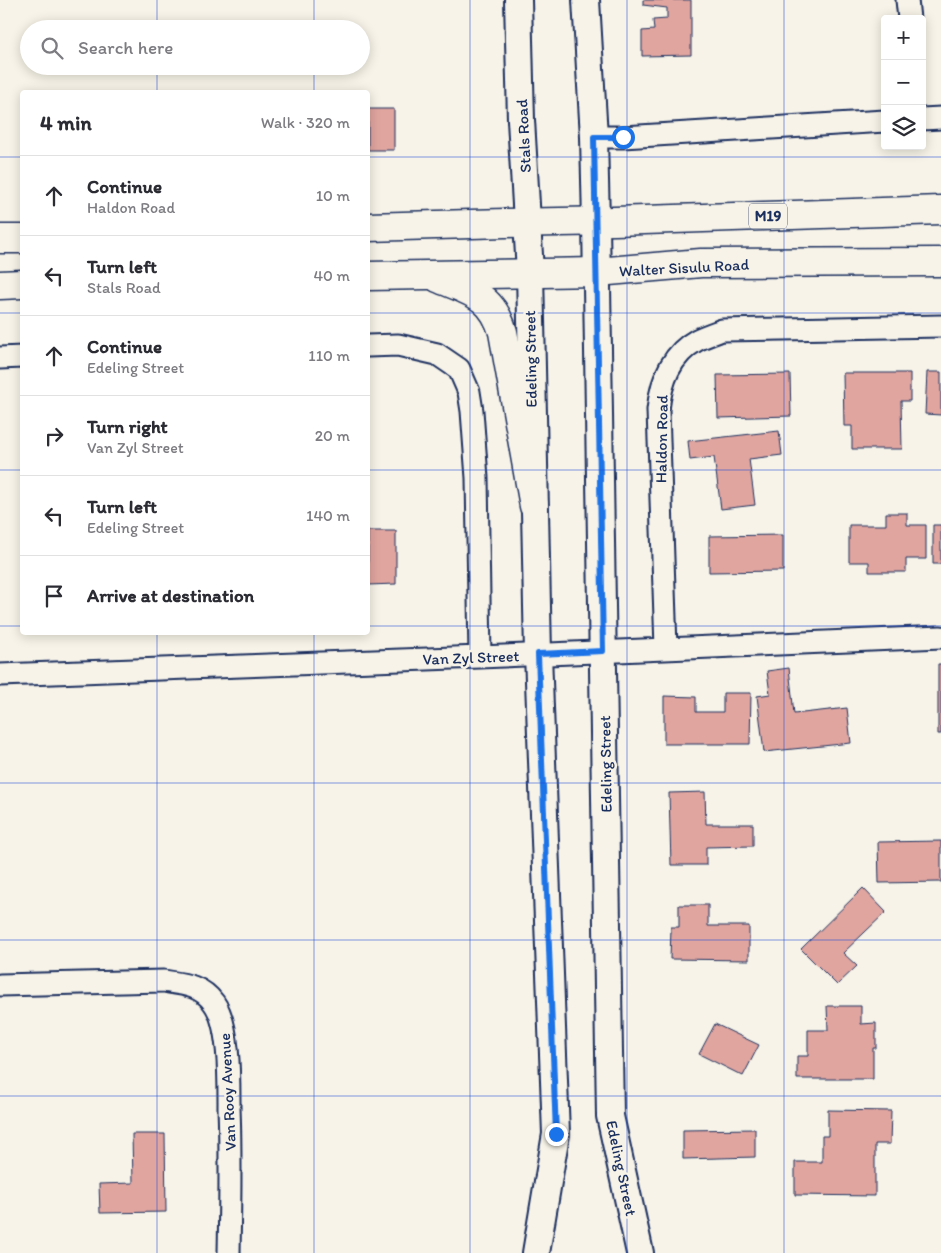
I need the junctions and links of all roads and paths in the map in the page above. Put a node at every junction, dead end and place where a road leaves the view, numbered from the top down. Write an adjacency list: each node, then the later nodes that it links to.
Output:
1 (518, 0): 10 (street, Stals Road)
2 (586, 0): 8 (street)
3 (907, 0): 4 (street)
4 (908, 15)
5 (941, 118): 6 (street)
6 (926, 119)
7 (881, 121): 8 (street)
8 (594, 137): 11 (street)
9 (941, 210): 11 (highway, M19)
10 (527, 222): 11 (highway, M19); 12 (highway, M19); 16 (street, Stals Road)
11 (596, 222): 17 (street)
12 (370, 227)
13 (0, 239): 14 (highway)
14 (20, 239)
15 (941, 262): 17 (highway, Walter Sisulu Road)
16 (530, 272): 17 (highway, Walter Sisulu Road); 18 (highway, Walter Sisulu Road); 26 (street, Edeling Street)
17 (597, 272): 29 (street, Edeling Street)
18 (430, 275): 19 (highway, Walter Sisulu Road); 26 (highway)
19 (370, 276)
20 (20, 284): 21 (highway)
21 (0, 285)
22 (941, 326): 28 (street, Haldon Road)
23 (370, 346): 31 (street)
24 (20, 357): 25 (street)
25 (0, 358)
26 (534, 506): 30 (street, Edeling Street)
27 (941, 637): 28 (street, Van Zyl Street)
28 (666, 648): 29 (street, Van Zyl Street)
29 (603, 651): 30 (street, Van Zyl Street); 36 (street, Edeling Street)
30 (538, 654): 31 (street, Van Zyl Street); 35 (street, Edeling Street)
31 (480, 657): 32 (street, Van Zyl Street)
32 (0, 675)
33 (0, 985): 34 (street, Van Rooy Avenue)
34 (229, 1253)
35 (536, 1253)
36 (640, 1253)

